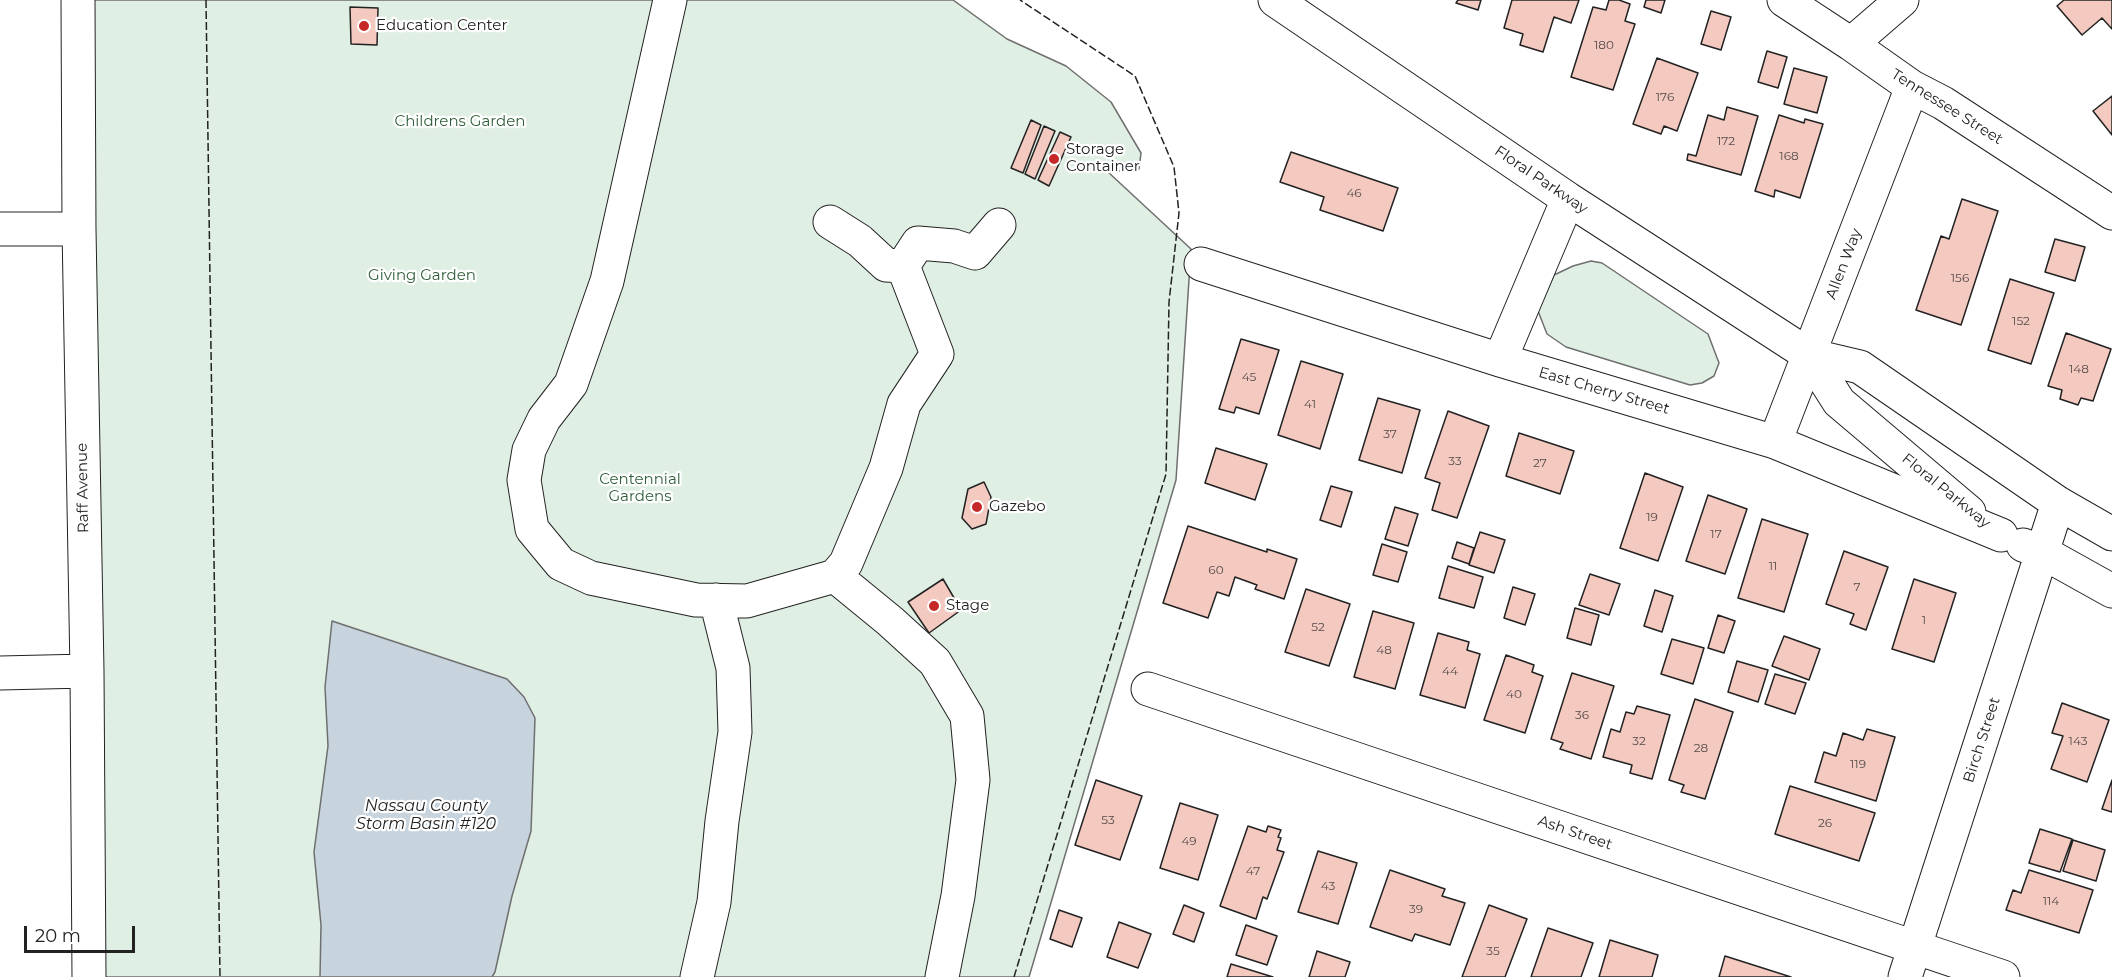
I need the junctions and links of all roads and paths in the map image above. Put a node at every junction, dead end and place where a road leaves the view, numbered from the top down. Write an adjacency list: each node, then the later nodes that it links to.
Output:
1 (78, 0): 12 (street, Raff Avenue)
2 (670, 0): 25 (street)
3 (1275, 0): 8 (street, Floral Parkway)
4 (1784, 0): 6 (street, Tennessee Street)
5 (1902, 0): 6 (street)
6 (1851, 44): 7 (street, Tennessee Street)
7 (1912, 87): 9 (street, Tennessee Street); 16 (street, Allen Way)
8 (1568, 199): 16 (street, Floral Parkway); 17 (street)
9 (2112, 213)
10 (830, 222): 15 (street)
11 (999, 225): 15 (street)
12 (79, 228): 13 (street); 26 (street, Raff Avenue)
13 (0, 230)
14 (1201, 264): 17 (street, East Cherry Street)
15 (903, 266): 23 (street)
16 (1809, 355): 18 (street, Allen Way); 19 (street, Floral Parkway); 21 (street, Floral Parkway)
17 (1500, 360): 18 (street, East Cherry Street)
18 (1775, 442): 21 (street, East Cherry Street)
19 (2058, 502): 20 (street, Floral Parkway); 22 (street, Birch Street)
20 (2112, 534)
21 (2001, 535): 22 (street, Floral Parkway)
22 (2042, 552): 24 (street, Floral Parkway); 29 (street, Birch Street)
23 (835, 576): 25 (street); 32 (street)
24 (2112, 591)
25 (716, 600): 31 (street)
26 (87, 671): 27 (street); 30 (street, Raff Avenue)
27 (0, 673)
28 (1148, 689): 29 (street, Ash Street)
29 (1910, 962): 33 (street, Ash Street)
30 (89, 977)
31 (697, 977)
32 (942, 977)
33 (2003, 977)

